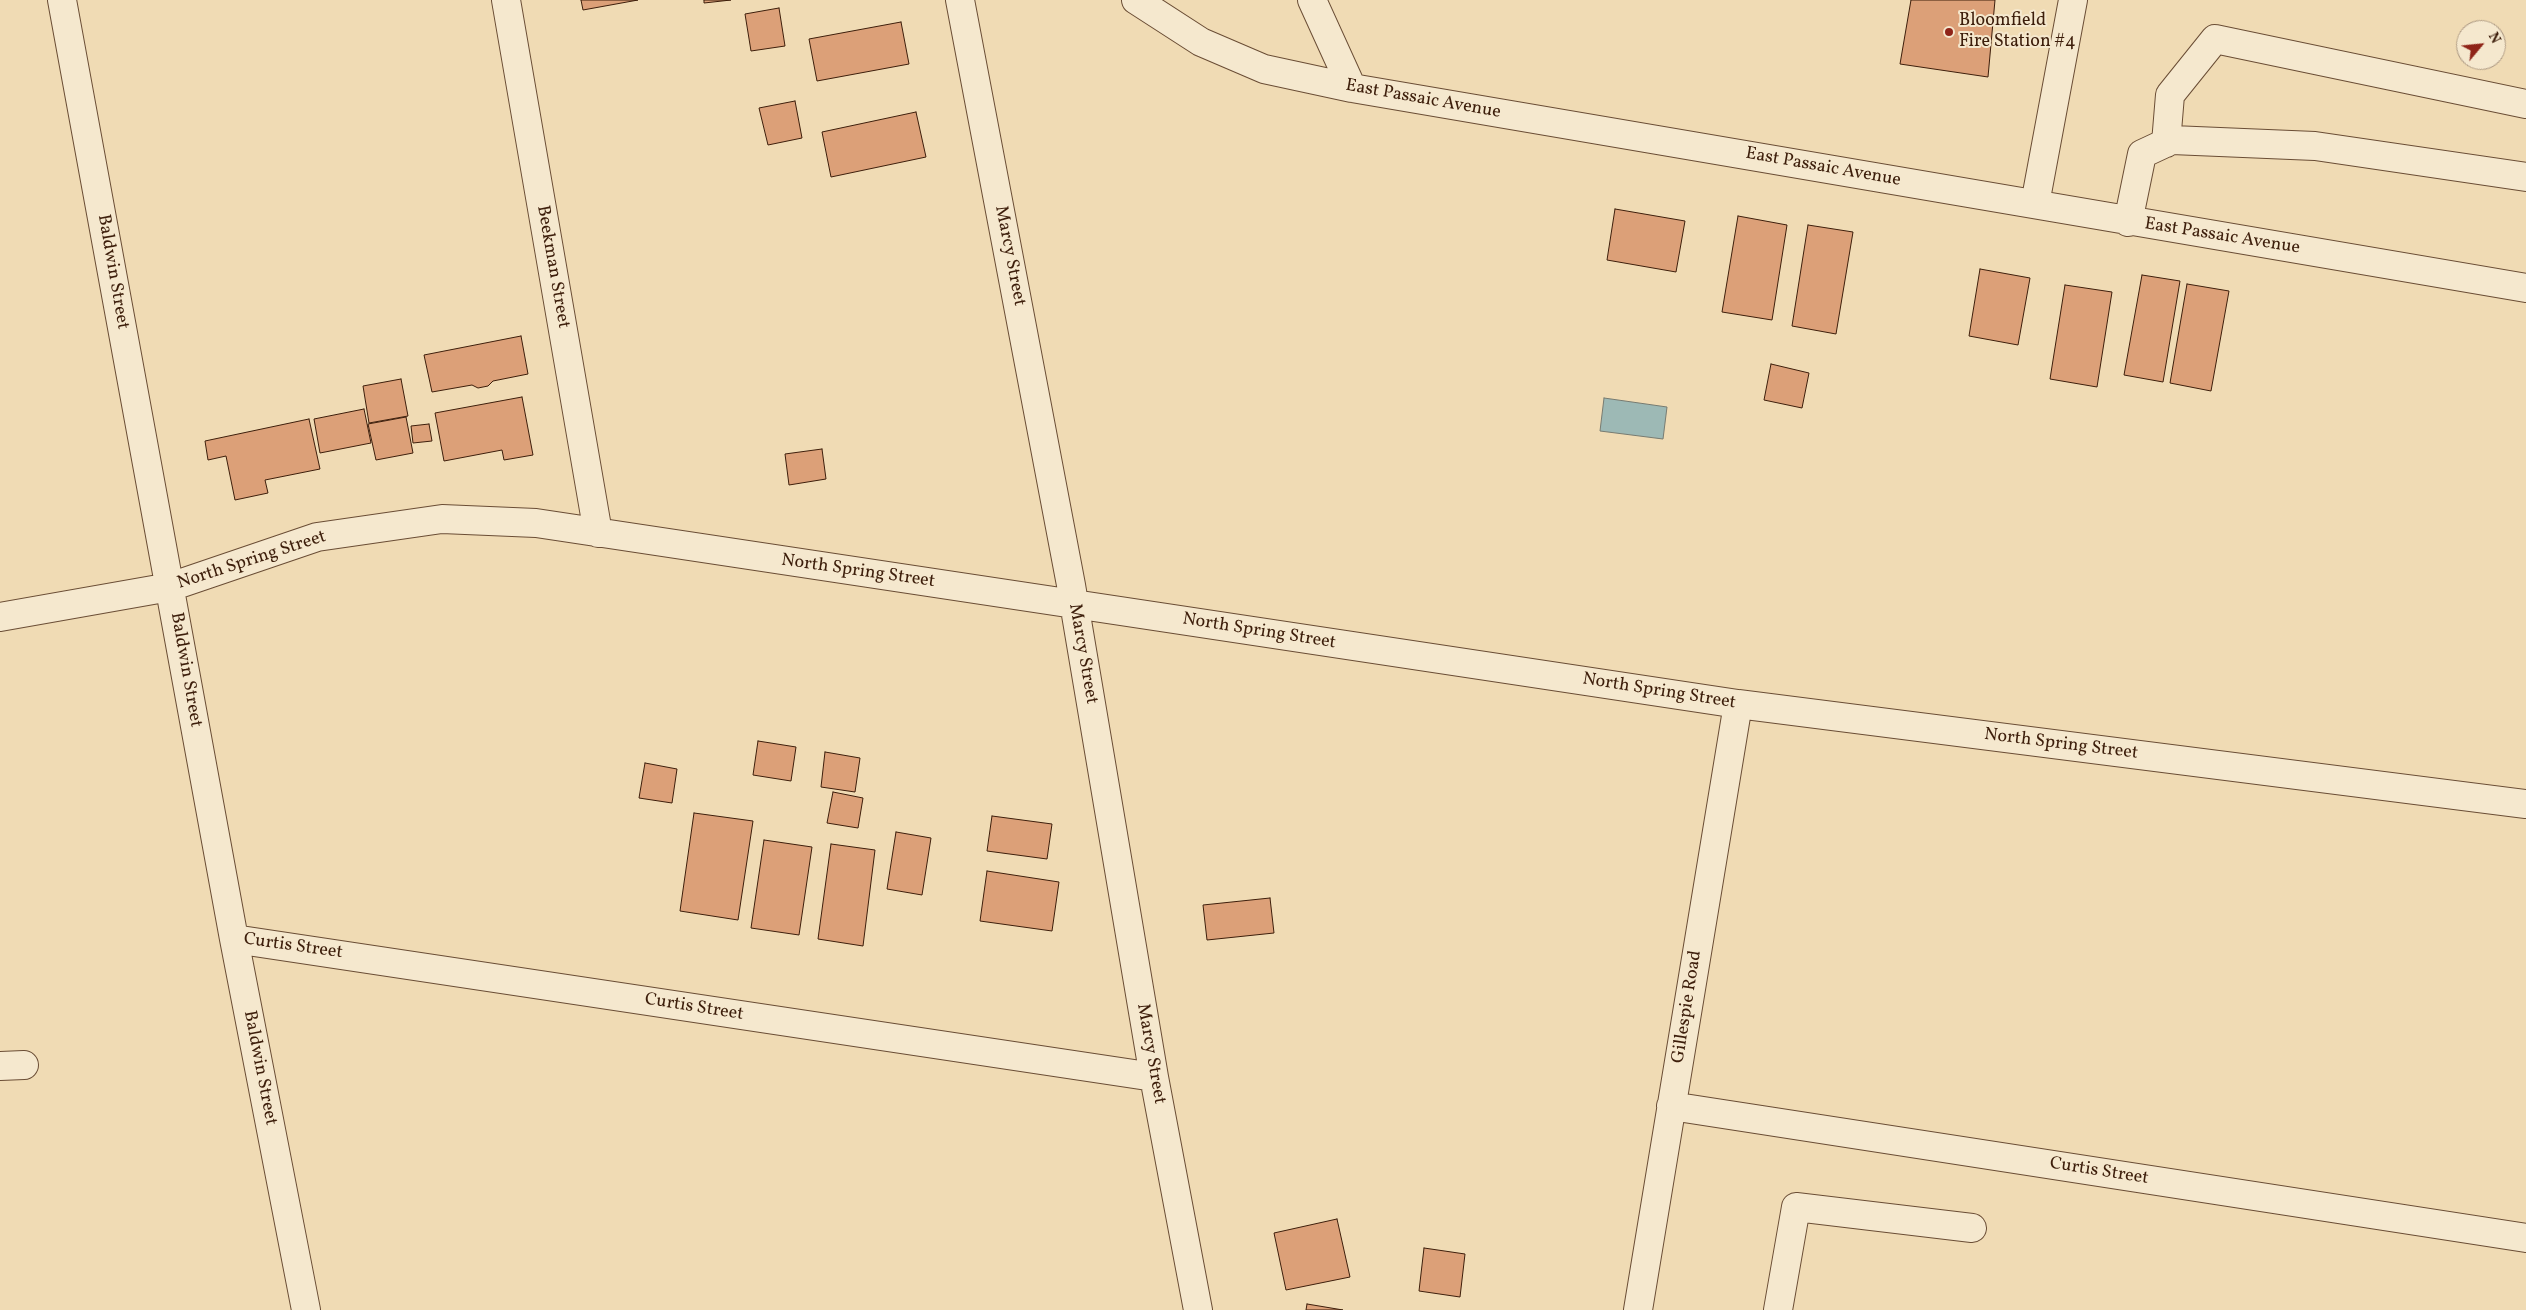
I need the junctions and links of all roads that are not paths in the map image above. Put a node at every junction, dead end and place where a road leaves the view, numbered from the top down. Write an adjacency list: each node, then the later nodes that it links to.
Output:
1 (62, 0): 15 (street, Baldwin Street)
2 (506, 0): 14 (street, Beekman Street)
3 (960, 0): 16 (street, Marcy Street)
4 (1136, 0): 7 (street, East Passaic Avenue)
5 (1312, 0): 7 (street)
6 (2073, 0): 11 (street)
7 (1352, 88): 11 (street, East Passaic Avenue)
8 (2526, 104): 9 (street)
9 (2166, 143): 10 (street); 12 (street)
10 (2526, 177)
11 (2035, 204): 12 (street, East Passaic Avenue)
12 (2128, 222): 13 (street, East Passaic Avenue)
13 (2526, 288)
14 (598, 533): 15 (street, North Spring Street); 16 (street, North Spring Street)
15 (170, 587): 17 (street, North Spring Street); 20 (street, Baldwin Street)
16 (1074, 604): 18 (street, North Spring Street); 21 (street, Marcy Street)
17 (0, 618)
18 (1738, 704): 19 (street, North Spring Street); 22 (street, Gillespie Road)
19 (2526, 804)
20 (234, 939): 21 (street, Curtis Street); 25 (street, Baldwin Street)
21 (1154, 1077): 26 (street, Marcy Street)
22 (1671, 1106): 24 (street, Curtis Street); 27 (street, Gillespie Road)
23 (1972, 1228): 28 (street)
24 (2526, 1238)
25 (306, 1310)
26 (1198, 1310)
27 (1638, 1310)
28 (1778, 1310)

